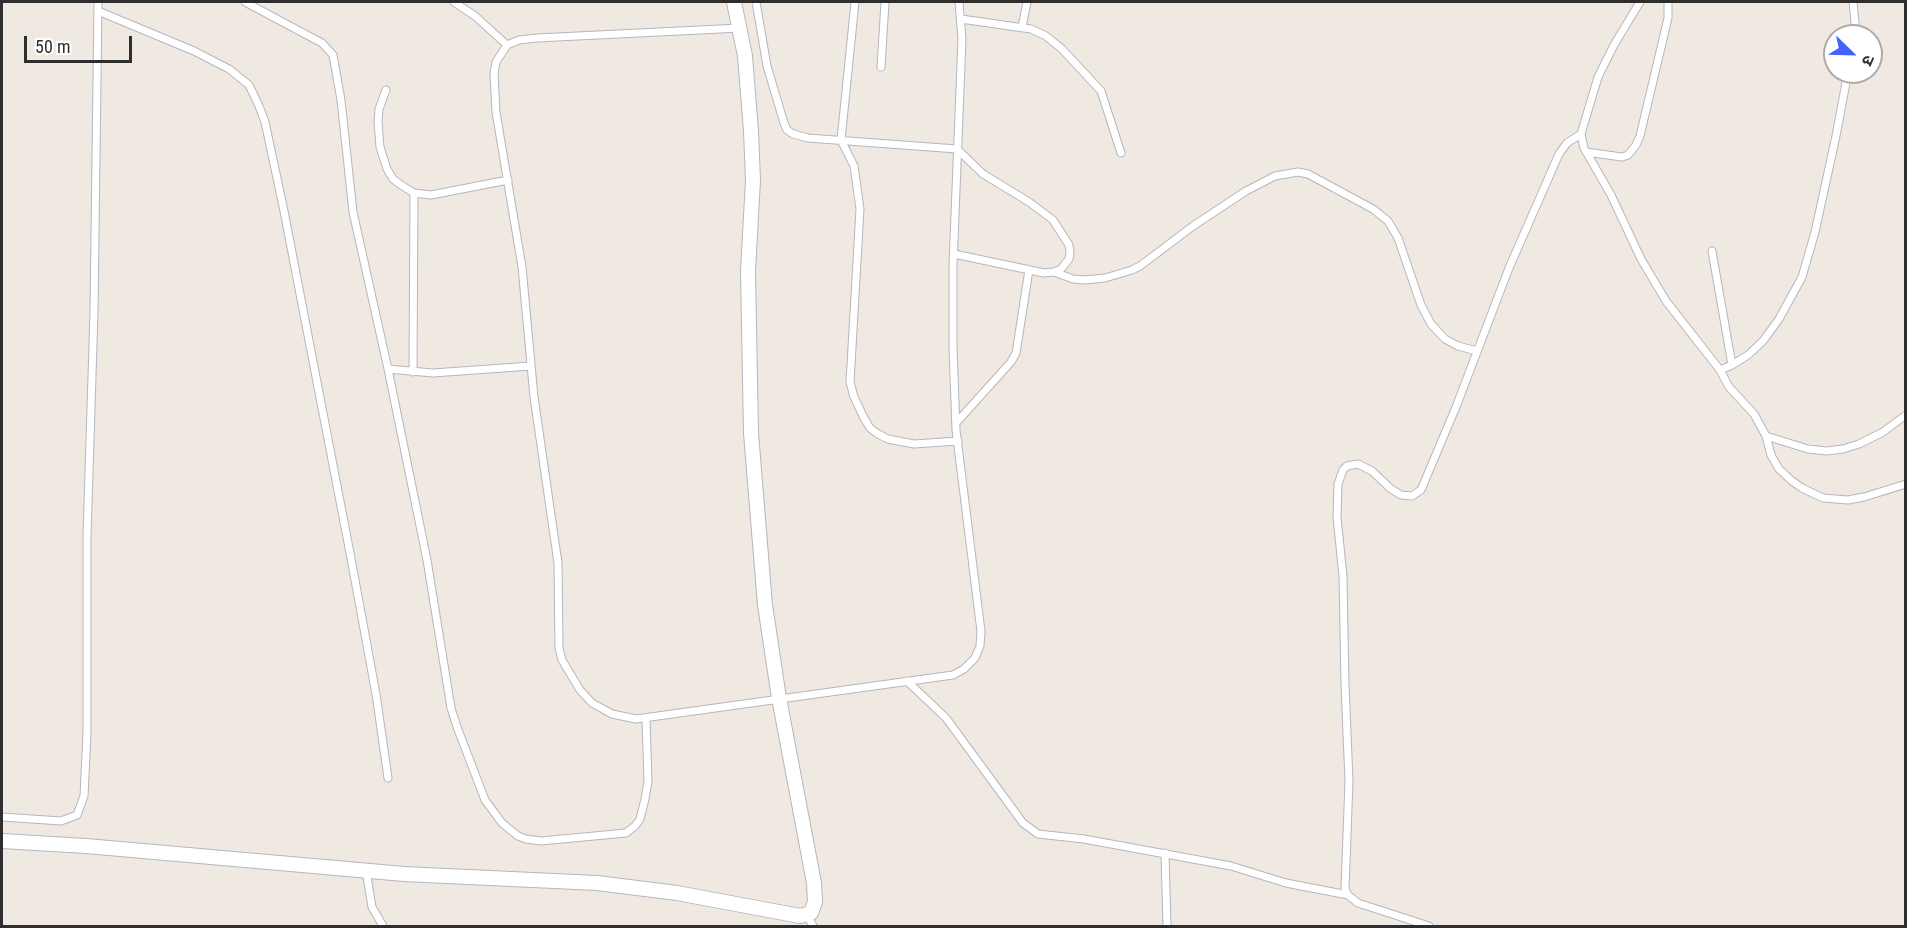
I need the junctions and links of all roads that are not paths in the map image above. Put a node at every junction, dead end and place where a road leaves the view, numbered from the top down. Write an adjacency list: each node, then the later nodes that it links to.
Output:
1 (98, 2): 13 (lane)
2 (245, 2): 36 (lane)
3 (454, 2): 18 (lane)
4 (734, 2): 16 (street)
5 (756, 2): 23 (lane)
6 (855, 2): 23 (lane)
7 (885, 2): 19 (lane)
8 (959, 2): 14 (lane)
9 (1027, 2): 17 (lane)
10 (1640, 2): 22 (lane)
11 (1668, 2): 25 (lane)
12 (1853, 2): 15 (lane)
13 (98, 11): 47 (lane); 48 (lane)
14 (961, 19): 17 (lane); 24 (lane)
15 (1855, 24)
16 (740, 27): 18 (lane); 45 (street)
17 (1022, 27): 26 (lane)
18 (507, 45): 27 (lane)
19 (881, 67)
20 (1846, 84): 34 (lane)
21 (386, 90): 28 (lane)
22 (1581, 134): 25 (lane); 33 (lane)
23 (841, 140): 24 (lane); 42 (lane)
24 (957, 149): 30 (lane); 32 (lane)
25 (1586, 152): 37 (lane)
26 (1121, 153)
27 (508, 180): 28 (lane); 35 (lane)
28 (414, 193): 38 (lane)
29 (1712, 251): 34 (lane)
30 (954, 254): 31 (lane); 40 (lane)
31 (1029, 270): 32 (lane); 40 (lane)
32 (1054, 272): 33 (lane)
33 (1478, 351): 52 (lane)
34 (1732, 365): 37 (lane)
35 (531, 366): 38 (lane); 46 (lane)
36 (388, 369): 38 (lane); 46 (lane)
37 (1720, 370): 41 (lane)
38 (413, 372)
39 (1905, 415): 41 (lane)
40 (956, 423): 42 (lane)
41 (1766, 435): 43 (lane)
42 (958, 441): 44 (lane)
43 (1905, 484)
44 (907, 681): 45 (lane); 50 (lane)
45 (779, 698): 46 (lane); 53 (street)
46 (646, 719)
47 (388, 778)
48 (2, 818)
49 (2, 841): 51 (street)
50 (1164, 853): 52 (lane); 55 (lane)
51 (366, 870): 53 (street); 54 (lane)
52 (1348, 895): 56 (lane)
53 (810, 921)
54 (383, 927)
55 (1167, 927)
56 (1429, 927)

